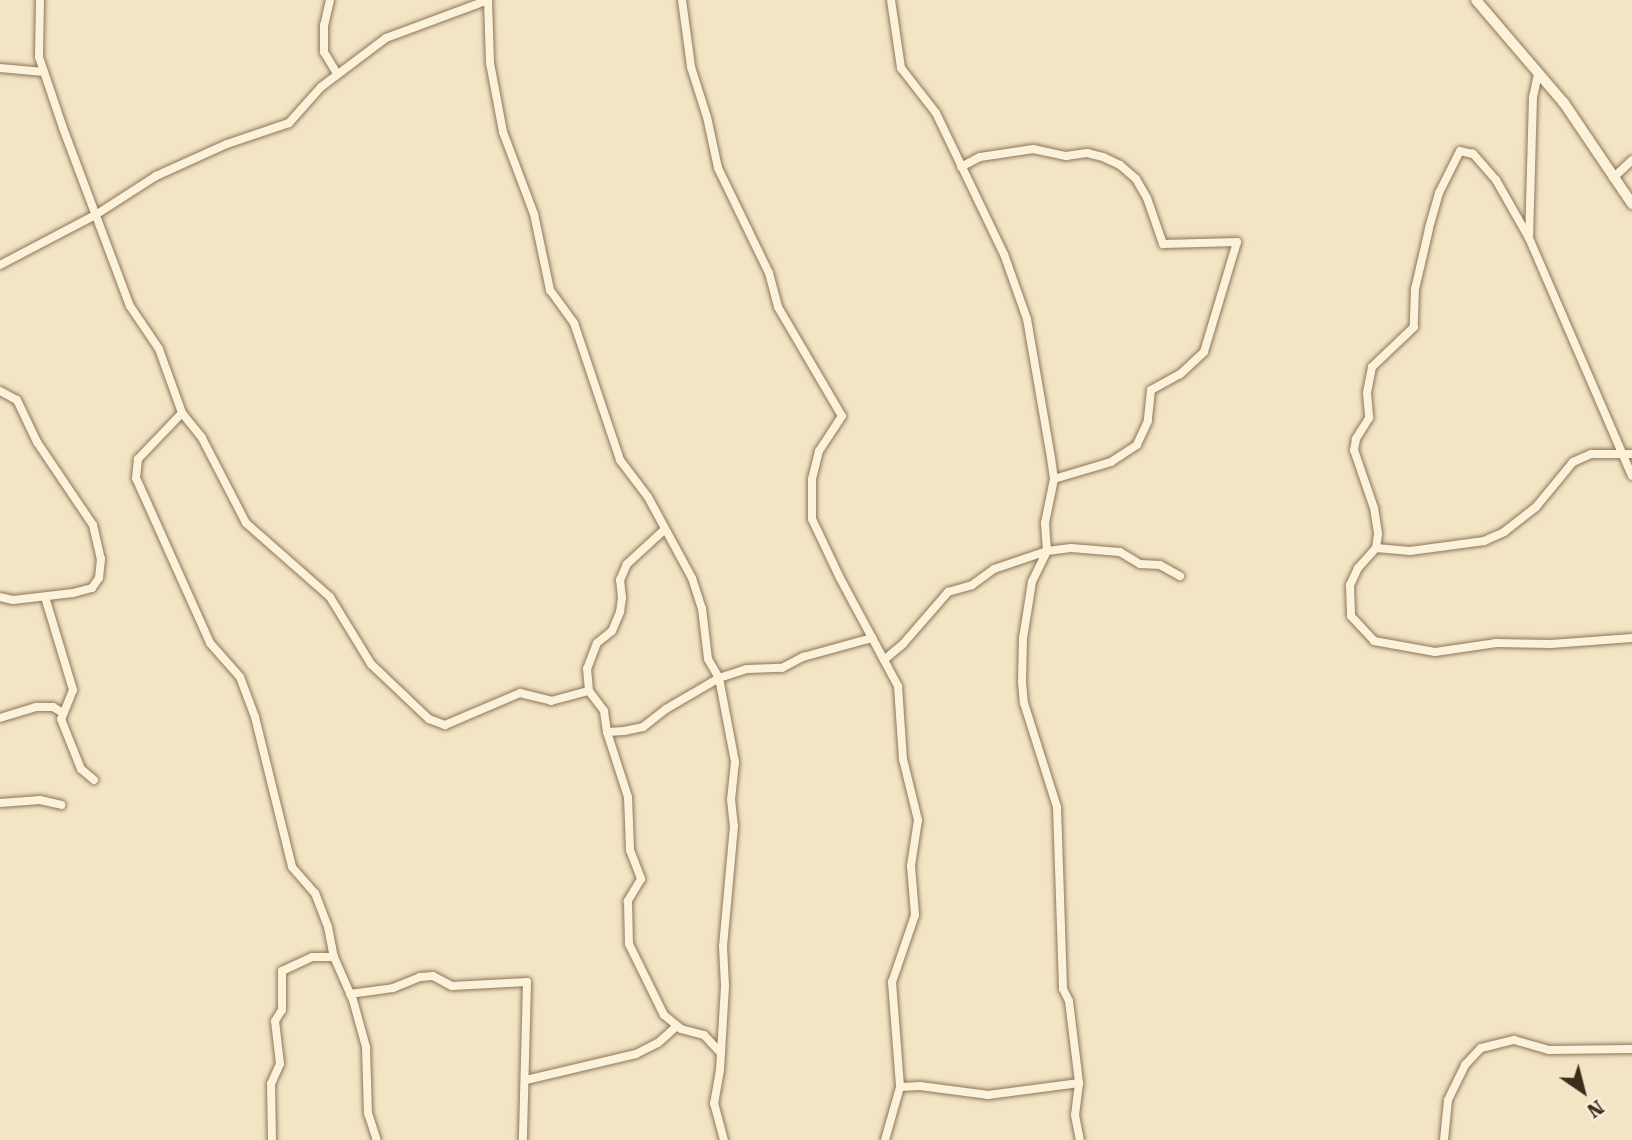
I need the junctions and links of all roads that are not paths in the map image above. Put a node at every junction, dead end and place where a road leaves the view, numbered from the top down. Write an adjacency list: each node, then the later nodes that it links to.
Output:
1 (40, 0): 8 (street)
2 (330, 0): 9 (street)
3 (488, 0): 9 (street); 23 (street)
4 (682, 0): 29 (street)
5 (891, 0): 12 (street)
6 (1476, 0): 10 (street)
7 (0, 68): 8 (street)
8 (44, 72): 15 (street)
9 (337, 74): 15 (street)
10 (1538, 74): 13 (street); 16 (street)
11 (1632, 160): 13 (street)
12 (961, 167): 22 (street); 22 (street)
13 (1613, 178): 14 (street)
14 (1632, 204)
15 (97, 214): 17 (street); 19 (street)
16 (1530, 238): 20 (street); 24 (street)
17 (0, 265)
18 (0, 391): 28 (street)
19 (182, 413): 33 (street); 40 (street)
20 (1628, 453): 21 (street); 24 (street)
21 (1632, 476)
22 (1054, 479): 25 (street)
23 (664, 530): 32 (street); 33 (street)
24 (1376, 548): 30 (street)
25 (1047, 551): 26 (street); 31 (street); 46 (street)
26 (1180, 576)
27 (0, 597): 28 (street)
28 (45, 597): 34 (street)
29 (872, 638): 31 (street); 32 (street)
30 (1632, 638)
31 (884, 660): 47 (street)
32 (719, 678): 36 (street); 44 (street)
33 (589, 691): 36 (street)
34 (62, 713): 35 (street); 37 (street)
35 (0, 718)
36 (607, 732): 42 (street)
37 (94, 780)
38 (0, 803): 39 (street)
39 (61, 805)
40 (334, 957): 41 (street); 48 (street)
41 (351, 994): 45 (street); 49 (street)
42 (677, 1026): 44 (street); 45 (street)
43 (1632, 1049): 54 (street)
44 (721, 1054): 51 (street)
45 (526, 1080): 50 (street)
46 (1080, 1083): 47 (street); 53 (street)
47 (900, 1087): 52 (street)
48 (272, 1140)
49 (377, 1140)
50 (523, 1140)
51 (724, 1140)
52 (885, 1140)
53 (1080, 1140)
54 (1444, 1140)

